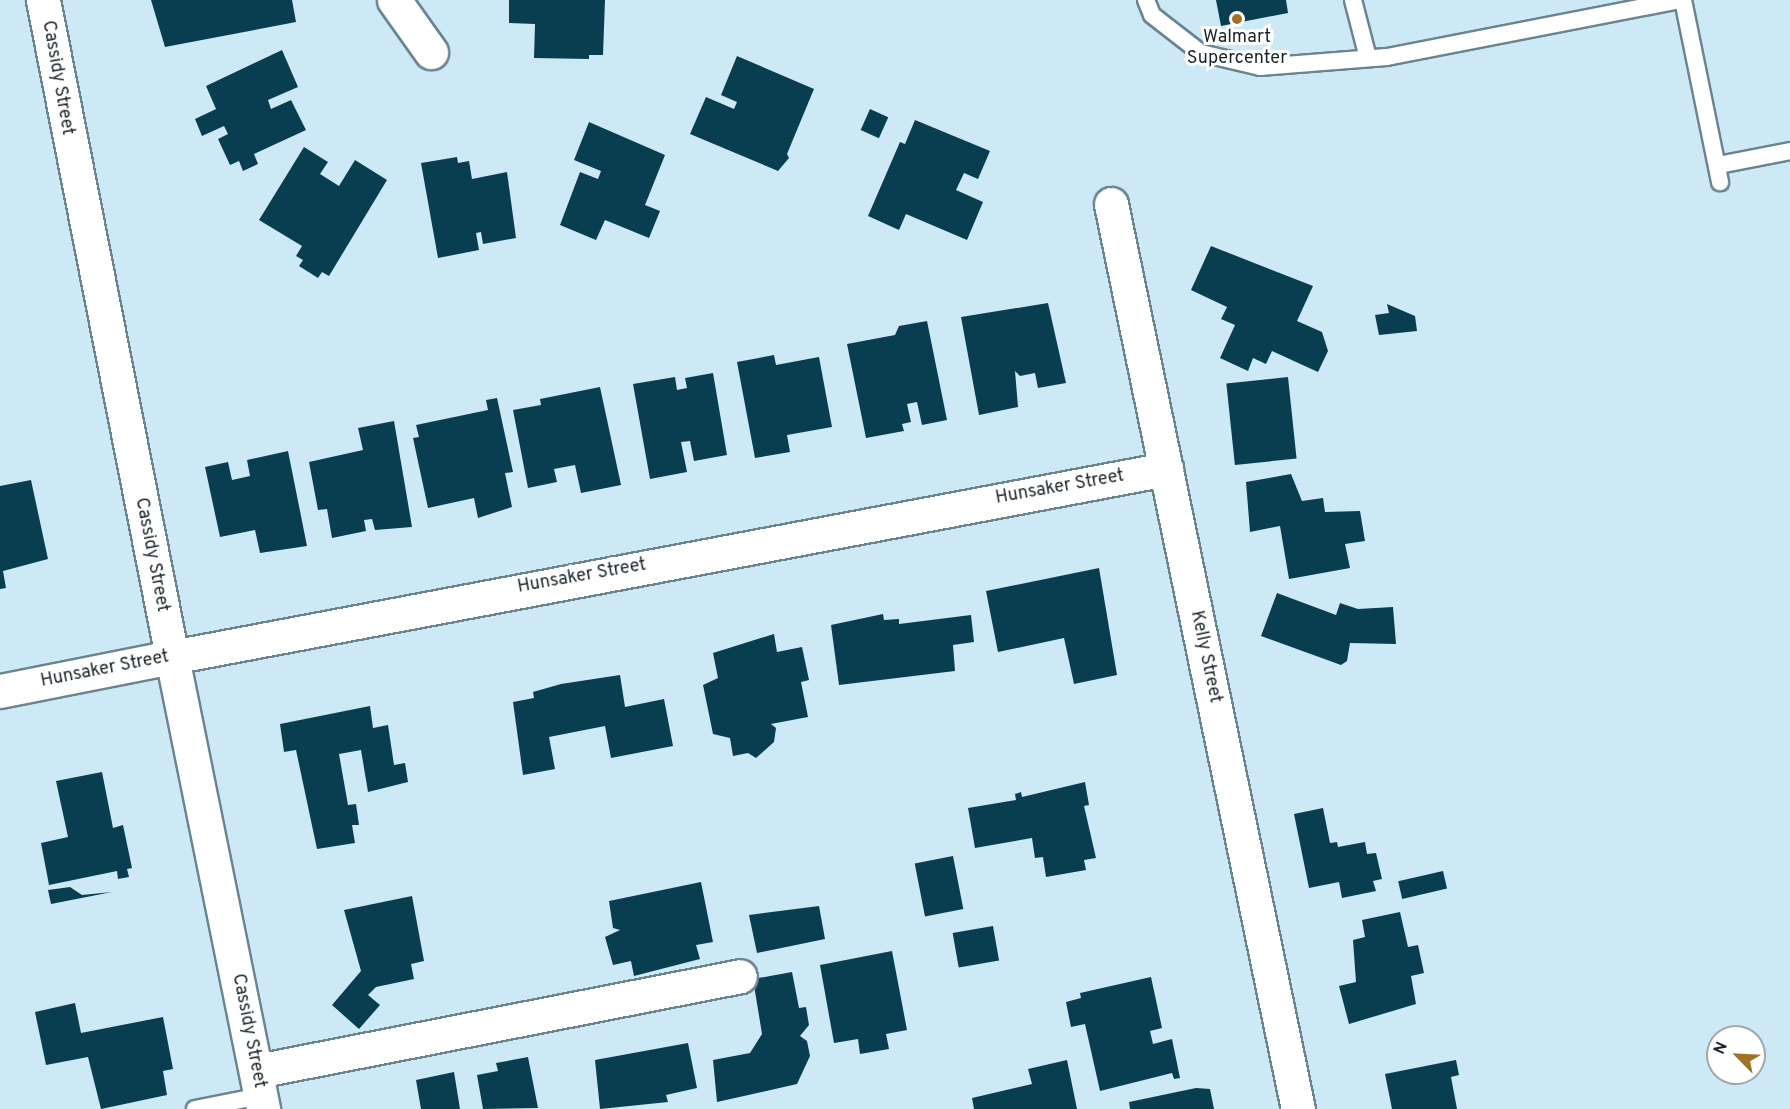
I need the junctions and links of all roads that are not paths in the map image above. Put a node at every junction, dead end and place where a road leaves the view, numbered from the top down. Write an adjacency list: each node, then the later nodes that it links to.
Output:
1 (43, 0): 13 (street, Cassidy Street)
2 (394, 0): 6 (street)
3 (1146, 0): 7 (lane)
4 (1353, 0): 7 (lane)
5 (1682, 0): 7 (lane); 9 (lane)
6 (431, 52)
7 (1368, 58)
8 (1790, 151): 9 (lane)
9 (1718, 165): 10 (lane)
10 (1720, 182)
11 (1111, 204): 12 (street, Kelly Street)
12 (1166, 469): 13 (street, Hunsaker Street); 18 (street, Kelly Street)
13 (172, 657): 14 (street, Hunsaker Street); 16 (street, Cassidy Street)
14 (0, 691)
15 (740, 976): 16 (street)
16 (260, 1092): 17 (lane)
17 (195, 1109)
18 (1298, 1109)

